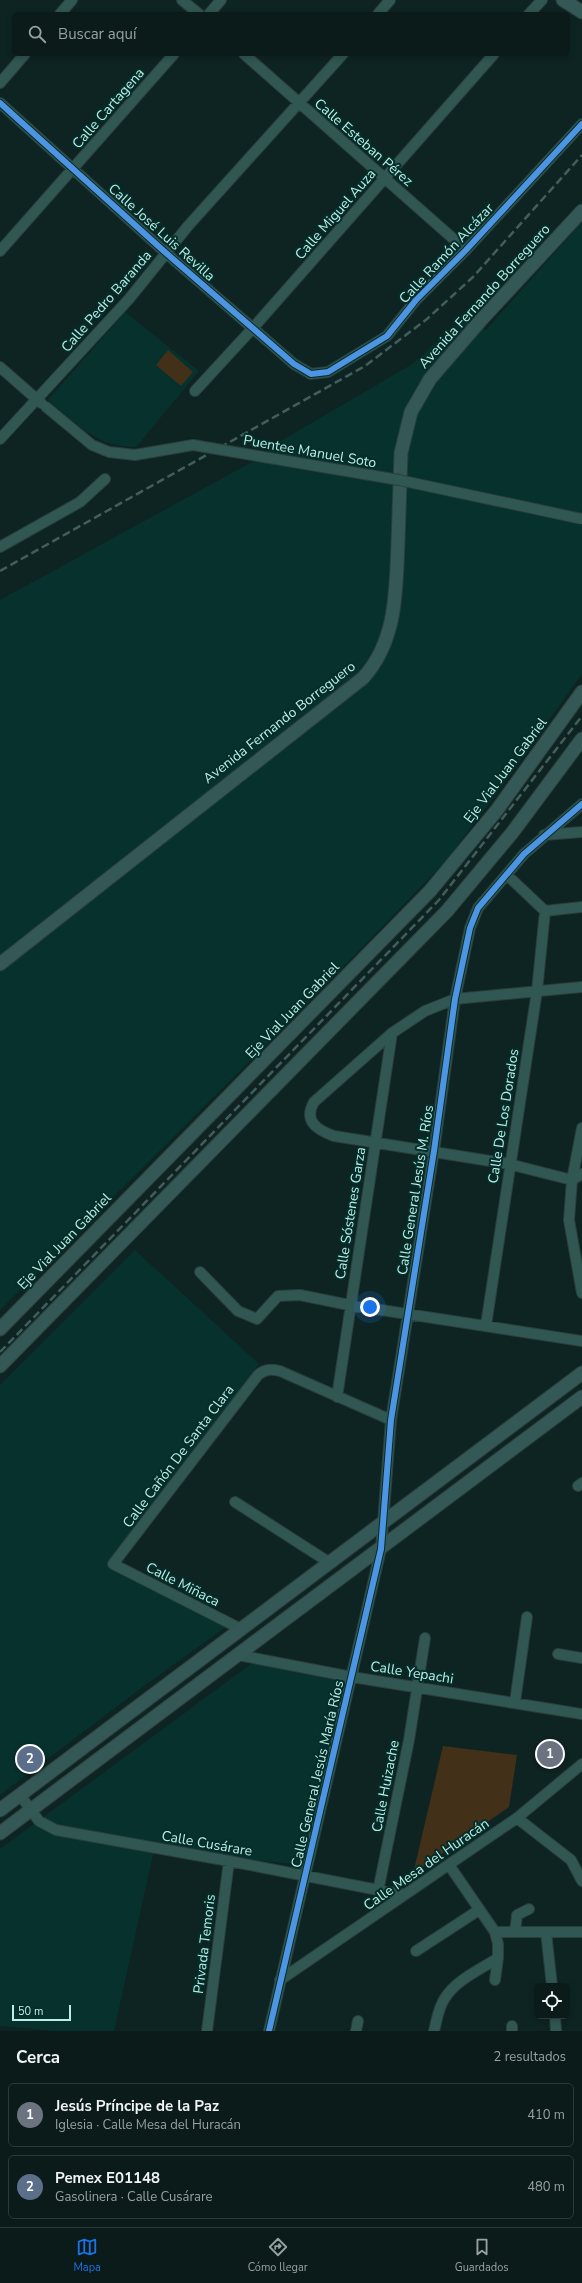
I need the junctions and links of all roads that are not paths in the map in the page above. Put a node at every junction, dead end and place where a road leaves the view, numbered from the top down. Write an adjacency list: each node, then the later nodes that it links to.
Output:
1 (72, 0): 7 (street)
2 (182, 0): 8 (street)
3 (221, 0): 9 (street)
4 (390, 0): 10 (street)
5 (542, 0): 11 (street)
6 (562, 0): 12 (main road)
7 (62, 12)
8 (196, 12)
9 (211, 12)
10 (380, 12)
11 (531, 12)
12 (582, 12)
13 (23, 56): 18 (street)
14 (172, 56): 22 (street, Calle Cartagena)
15 (246, 56): 20 (street, Calle Esteban Pérez)
16 (341, 56): 20 (street, Calle Pedro Baranda)
17 (492, 56): 23 (street, Calle Miguel Auza)
18 (0, 83)
19 (0, 103): 22 (street, Calle José Luis Revilla)
20 (299, 104): 23 (street, Calle Esteban Pérez); 27 (street, Calle Pedro Baranda)
21 (582, 124): 25 (street, Calle Ramón Alcázar)
22 (74, 168): 26 (street, Calle Cartagena); 27 (street, Calle José Luis Revilla)
23 (384, 179): 25 (street, Calle Esteban Pérez); 28 (street, Calle Miguel Auza)
24 (582, 211): 45 (main road, Avenida Fernando Borreguero)
25 (466, 250): 30 (street, Calle Ramón Alcázar)
26 (0, 251)
27 (166, 253): 28 (street, Calle José Luis Revilla); 32 (street, Calle Pedro Baranda)
28 (253, 328): 30 (street, Calle José Luis Revilla); 31 (street, Calle Miguel Auza)
29 (0, 367): 32 (street, Puentee Manuel Soto)
30 (311, 374)
31 (195, 391)
32 (36, 399): 33 (street, Calle Pedro Baranda); 35 (street, Puentee Manuel Soto, bridge)
33 (0, 440)
34 (105, 479): 36 (street)
35 (582, 520)
36 (0, 547)
37 (582, 692): 62 (main road, Eje Vial Juan Gabriel)
38 (582, 739): 64 (main road)
39 (582, 804): 41 (street, Calle General Jesús M. Ríos)
40 (582, 832): 41 (street)
41 (544, 835): 42 (street, Calle General Jesús M. Ríos)
42 (507, 875): 44 (street); 48 (street, Calle General Jesús M. Ríos)
43 (582, 907): 44 (street)
44 (545, 911): 47 (street, Calle De Los Dorados)
45 (0, 964)
46 (582, 987): 47 (street)
47 (537, 991): 48 (street); 53 (street, Calle De Los Dorados)
48 (455, 999): 49 (street); 52 (street, Calle General Jesús M. Ríos)
49 (392, 1033): 51 (street, Calle Sóstenes Garza); 51 (street)
50 (582, 1128): 55 (street)
51 (375, 1143): 52 (street); 59 (street, Calle Sóstenes Garza)
52 (434, 1151): 53 (street); 60 (street, Calle General Jesús M. Ríos)
53 (509, 1164): 55 (street); 61 (street, Calle De Los Dorados)
54 (582, 1174): 55 (street)
55 (572, 1180): 57 (street)
56 (200, 1272): 59 (street)
57 (580, 1273): 58 (street)
58 (582, 1293)
59 (349, 1305): 60 (street); 67 (street, Calle Sóstenes Garza)
60 (408, 1314): 61 (street); 68 (street, Calle General Jesús M. Ríos)
61 (486, 1325): 63 (street)
62 (0, 1329)
63 (582, 1341)
64 (0, 1366)
65 (582, 1373): 70 (main road)
66 (582, 1396): 71 (main road)
67 (337, 1397): 68 (street); 73 (street, Calle Cañón De Santa Clara)
68 (391, 1420): 70 (street, Calle General Jesús M. Ríos)
69 (235, 1502): 72 (street)
70 (385, 1522): 71 (street, Calle General Jesús María Ríos); 72 (main road)
71 (381, 1549): 78 (main road); 80 (street, Calle General Jesús María Ríos)
72 (330, 1563): 75 (main road)
73 (112, 1564): 75 (street, Calle Miñaca)
74 (528, 1617): 82 (street)
75 (241, 1629): 85 (main road)
76 (425, 1638): 81 (street, Calle Huizache)
77 (558, 1654): 79 (street)
78 (238, 1655): 80 (street, Calle Yepachi); 87 (main road)
79 (582, 1658)
80 (352, 1677): 81 (street, Calle Yepachi); 92 (street, Calle General Jesús María Ríos)
81 (418, 1687): 82 (street, Calle Yepachi); 94 (street, Calle Huizache)
82 (515, 1702): 83 (street, Calle Yepachi)
83 (582, 1714)
84 (582, 1764): 88 (street, Calle Mesa del Huracán)
85 (20, 1795): 86 (main road); 87 (street, Calle Cusárare)
86 (0, 1810)
87 (31, 1810): 89 (main road); 90 (street, Calle Cusárare)
88 (517, 1818): 91 (street, Calle Mesa del Huracán); 93 (street)
89 (0, 1833)
90 (229, 1860): 92 (street, Calle Cusárare); 108 (street, Privada Temoris)
91 (449, 1865): 95 (street, Calle Mesa del Huracán); 97 (street)
92 (306, 1876): 94 (street, Calle Cusárare); 104 (street, Calle General Jesús María Ríos)
93 (582, 1881)
94 (378, 1891): 95 (street, Calle Cusárare)
95 (404, 1895): 104 (street, Calle Mesa del Huracán)
96 (529, 1909): 99 (street)
97 (479, 1910): 98 (street); 102 (street)
98 (495, 1932): 99 (street); 103 (street)
99 (515, 1932): 100 (street)
100 (546, 1932): 101 (street); 106 (street)
101 (582, 1932)
102 (416, 1951)
103 (498, 1958): 105 (street); 110 (street)
104 (280, 1980): 109 (street, Calle General Jesús María Ríos)
105 (495, 1980)
106 (552, 1983)
107 (555, 2019): 111 (street)
108 (207, 2031)
109 (269, 2031)
110 (434, 2031)
111 (556, 2031)

